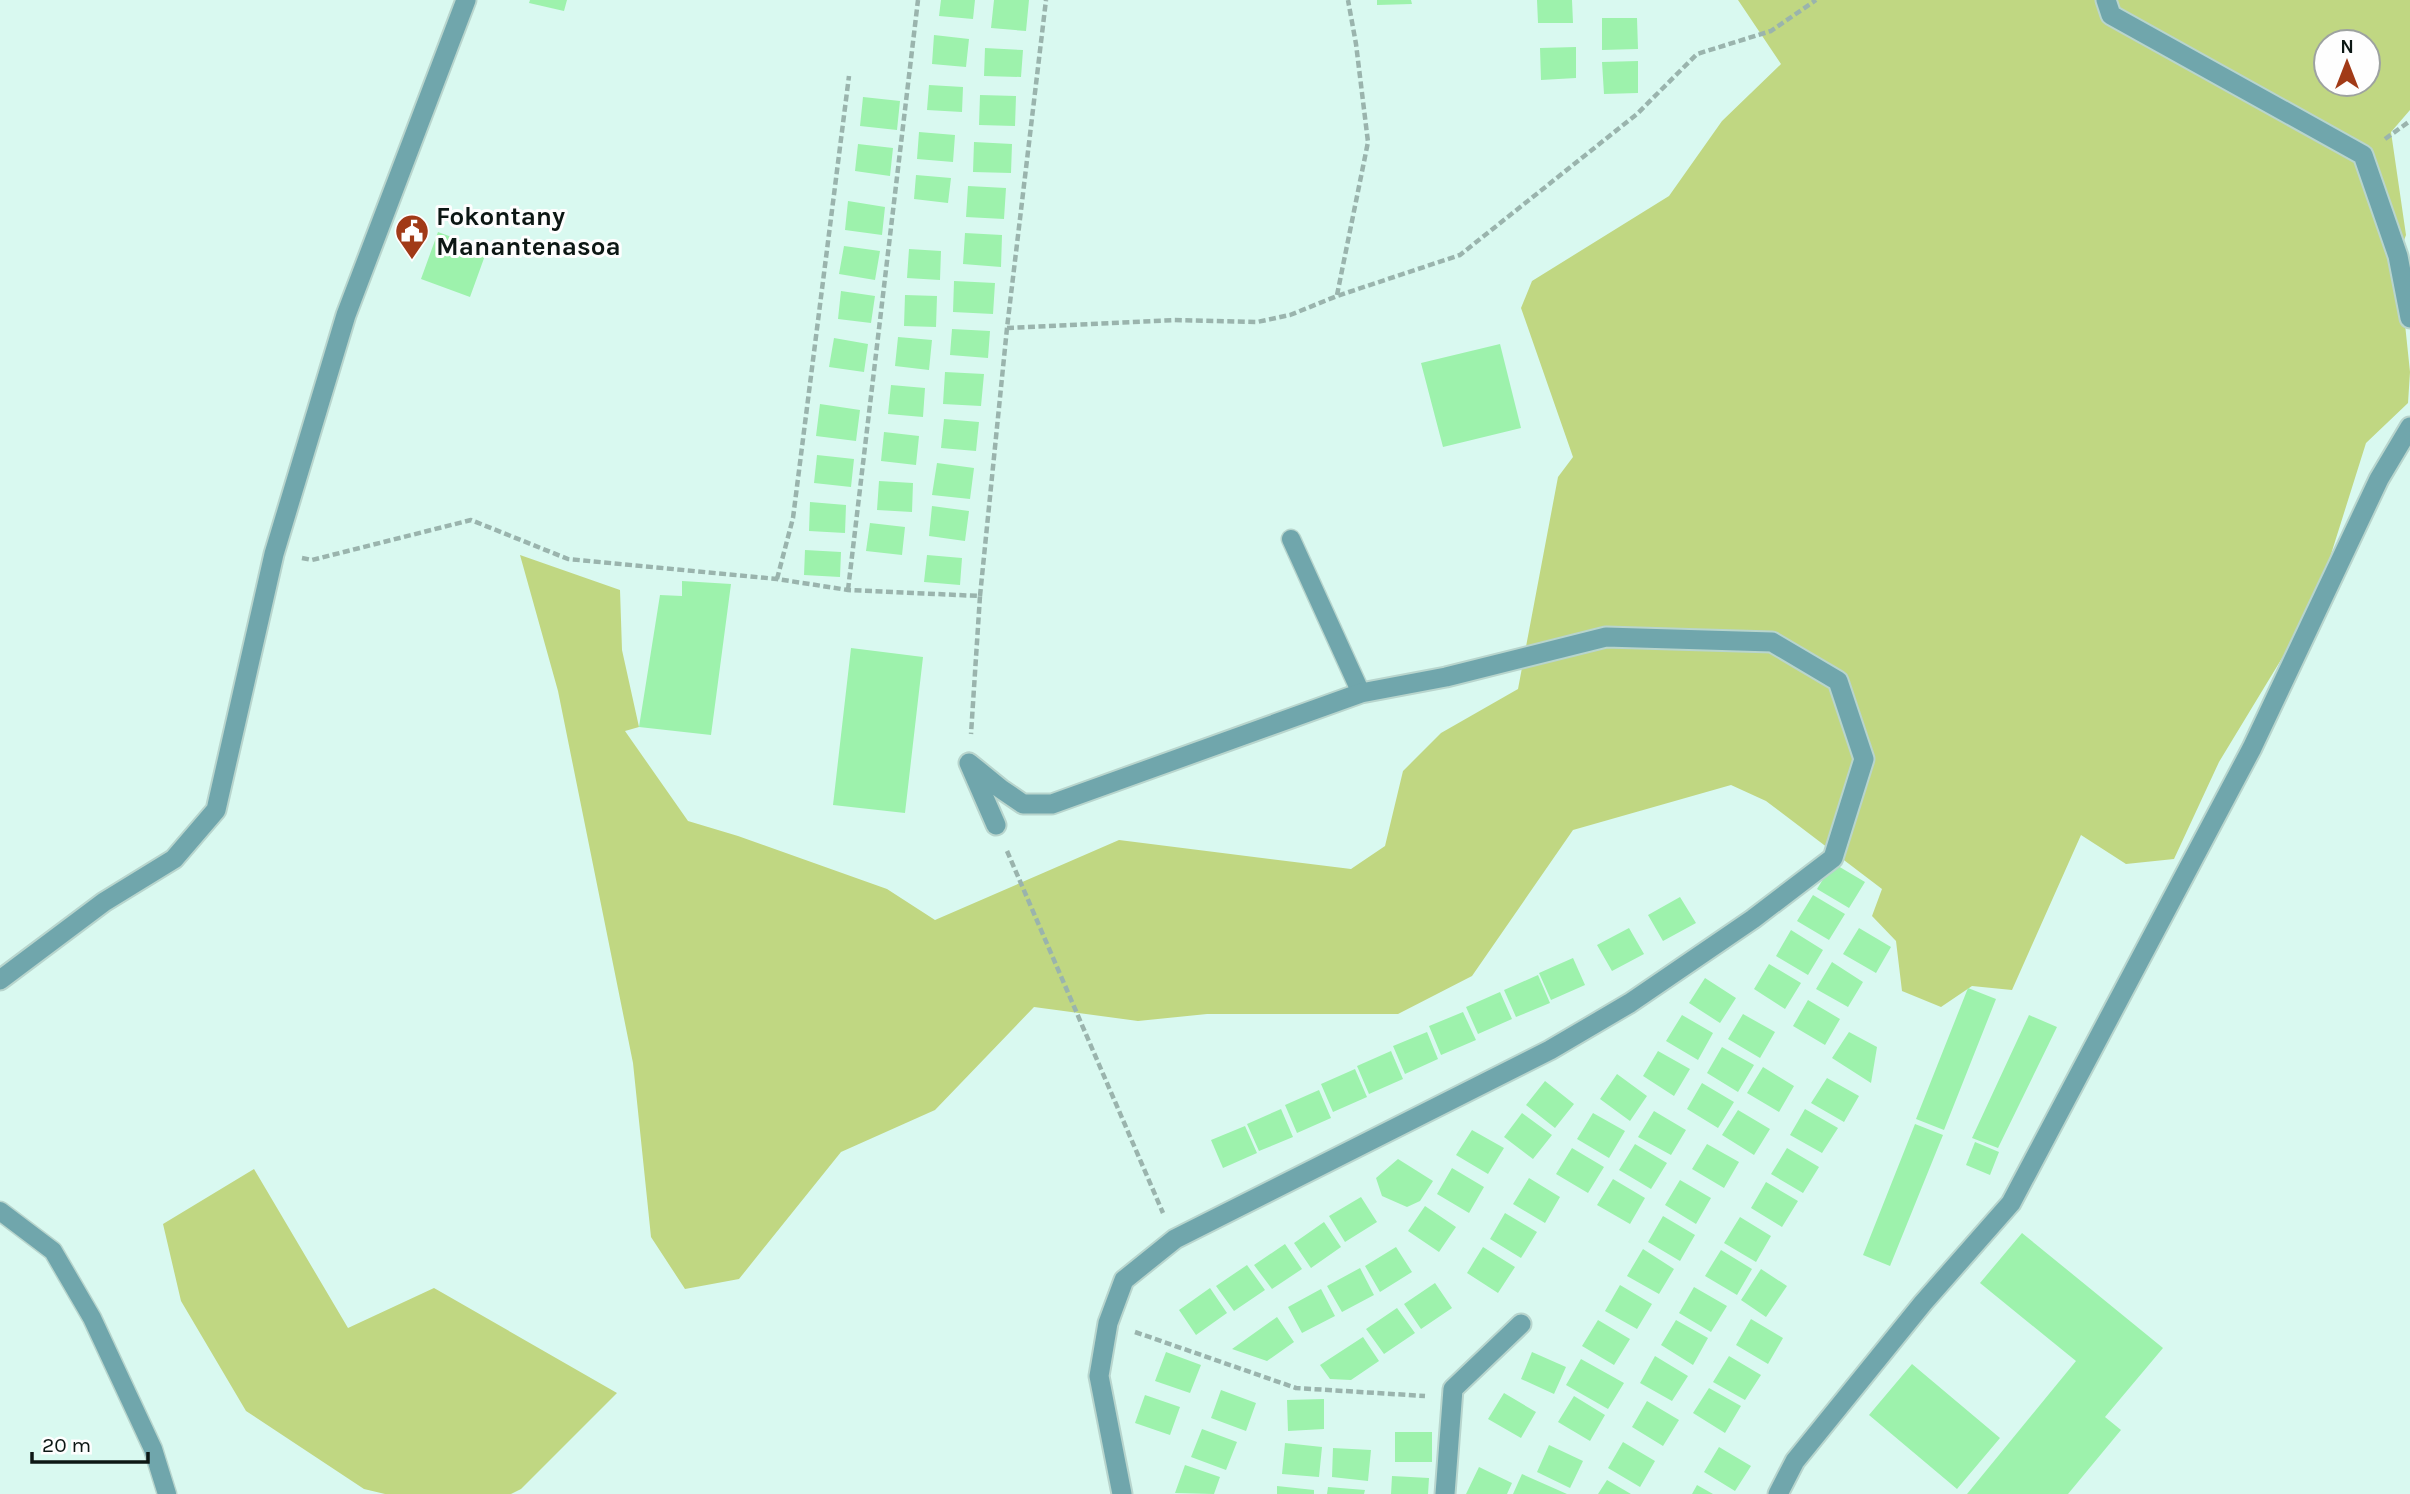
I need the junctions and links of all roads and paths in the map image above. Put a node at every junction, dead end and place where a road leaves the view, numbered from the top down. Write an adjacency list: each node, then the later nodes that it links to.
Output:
1 (466, 0): 13 (street)
2 (918, 0): 15 (path)
3 (1046, 0): 10 (path)
4 (1348, 0): 8 (path)
5 (1816, 0): 8 (path)
6 (2106, 0): 9 (street)
7 (849, 76): 14 (path)
8 (1337, 296): 10 (path)
9 (2410, 318)
10 (1007, 328): 16 (path)
11 (2410, 427): 29 (street)
12 (1291, 539): 17 (lane)
13 (274, 554): 14 (path); 20 (street)
14 (777, 579): 15 (path)
15 (848, 590): 16 (path)
16 (981, 596): 18 (path)
17 (1361, 693): 18 (street); 22 (street)
18 (969, 763): 19 (street)
19 (996, 825): 22 (path)
20 (0, 980)
21 (0, 1211): 26 (lane)
22 (1175, 1239): 23 (street)
23 (1108, 1323): 25 (path); 27 (street)
24 (1521, 1324): 25 (street)
25 (1453, 1389): 28 (street)
26 (167, 1494)
27 (1122, 1494)
28 (1445, 1494)
29 (1778, 1494)

